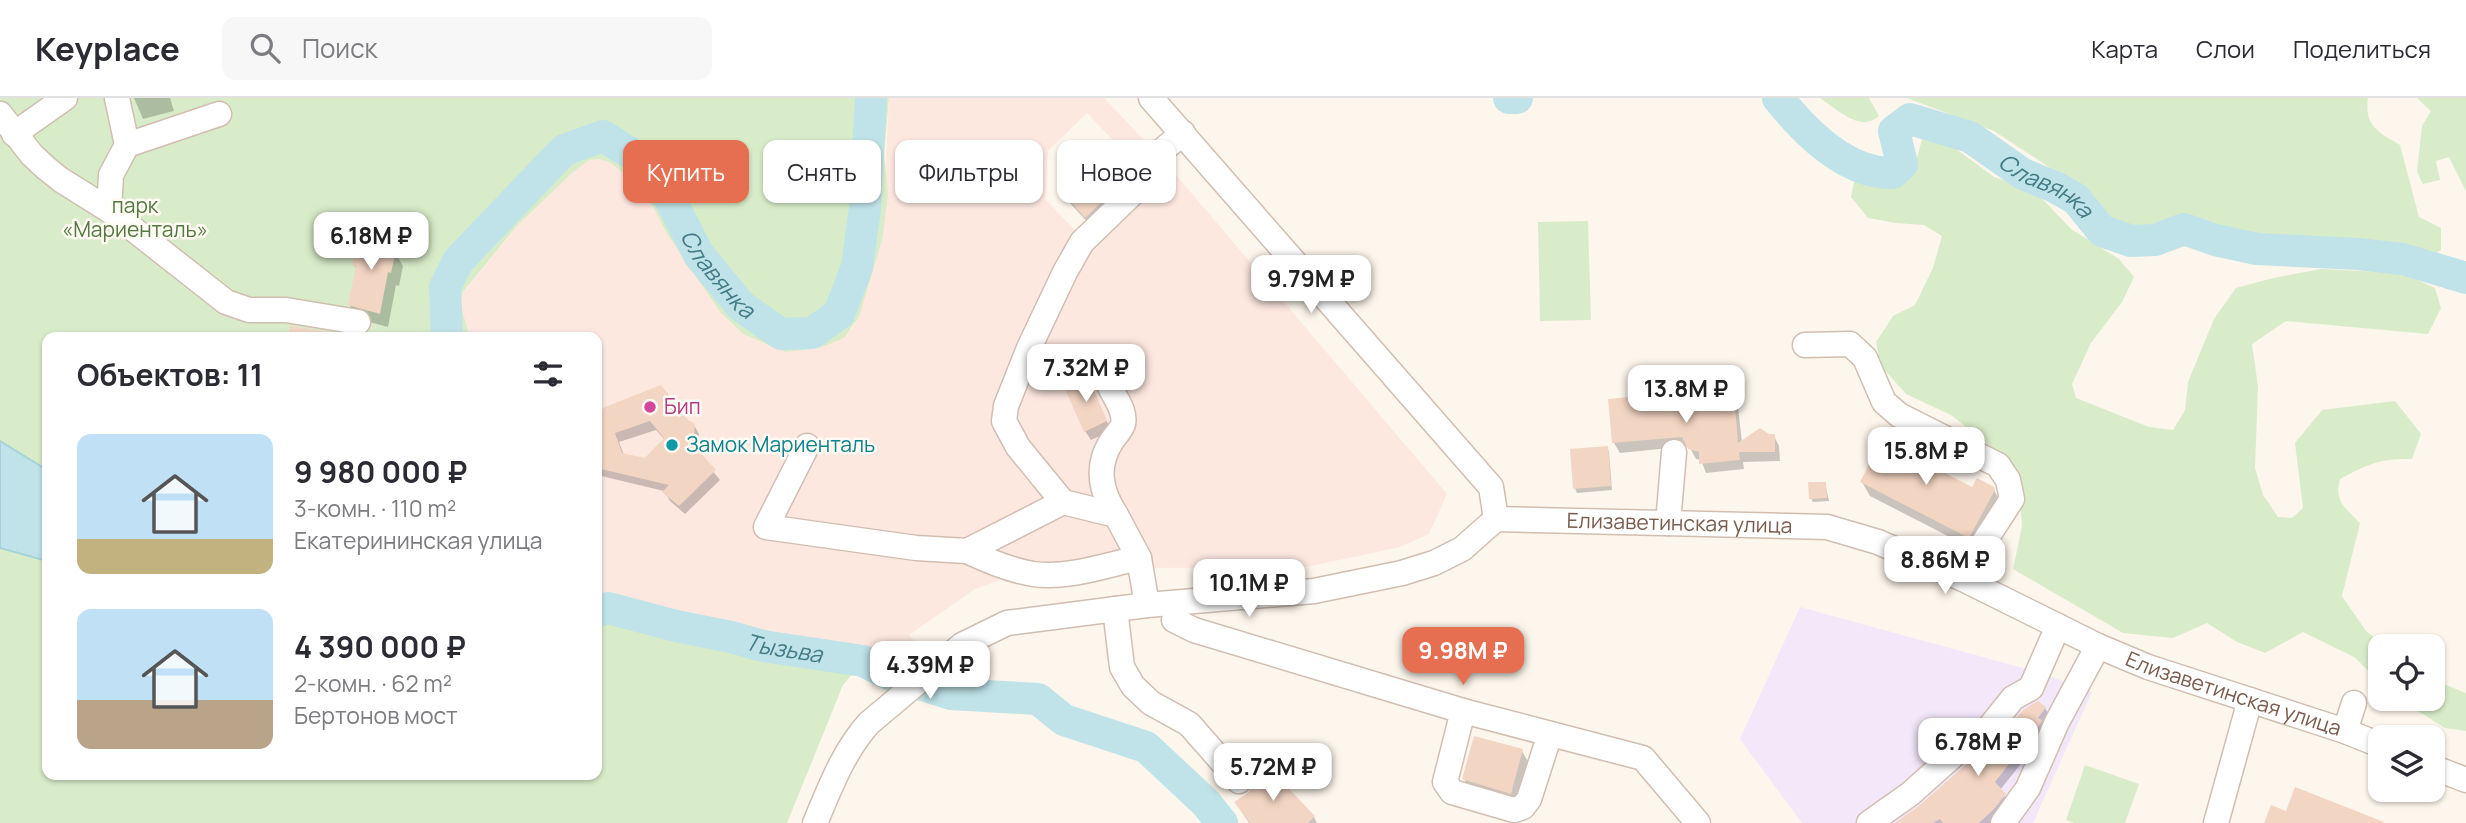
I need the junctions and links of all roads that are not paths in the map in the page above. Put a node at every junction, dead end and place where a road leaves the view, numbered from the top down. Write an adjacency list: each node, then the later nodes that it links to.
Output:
1 (65, 98): 5 (street)
2 (117, 98): 7 (street)
3 (1151, 98): 6 (street)
4 (219, 114): 7 (street)
5 (7, 124): 8 (street)
6 (1183, 133): 14 (street); 16 (street)
7 (127, 145): 8 (street)
8 (109, 210): 9 (street)
9 (358, 322)
10 (1805, 345): 20 (street)
11 (1110, 387): 15 (street)
12 (807, 446): 18 (street)
13 (1674, 452): 17 (street)
14 (1063, 502): 15 (street); 18 (street)
15 (1116, 515): 19 (street)
16 (1496, 519): 17 (street, Елизаветинская улица); 21 (street)
17 (1668, 523): 20 (street, Елизаветинская улица)
18 (967, 551): 19 (street)
19 (1139, 558): 21 (street)
20 (1963, 579): 24 (street, Елизаветинская улица)
21 (1147, 604): 22 (street)
22 (1115, 609): 36 (street); 37 (street)
23 (1174, 620): 30 (street)
24 (2058, 626): 25 (street, Елизаветинская улица); 26 (street)
25 (2098, 646): 27 (street, Елизаветинская улица); 29 (street)
26 (2031, 688): 29 (street); 39 (street)
27 (2250, 700): 31 (street, Елизаветинская улица); 41 (street)
28 (2354, 703): 31 (street)
29 (2065, 708): 40 (street)
30 (1463, 711): 32 (street); 32 (street)
31 (2345, 731): 33 (street, Елизаветинская улица)
32 (1550, 734): 38 (street)
33 (2368, 740)
34 (2445, 772): 35 (street)
35 (2466, 780)
36 (1239, 781)
37 (815, 823)
38 (1698, 823)
39 (1869, 823)
40 (2003, 823)
41 (2216, 823)

